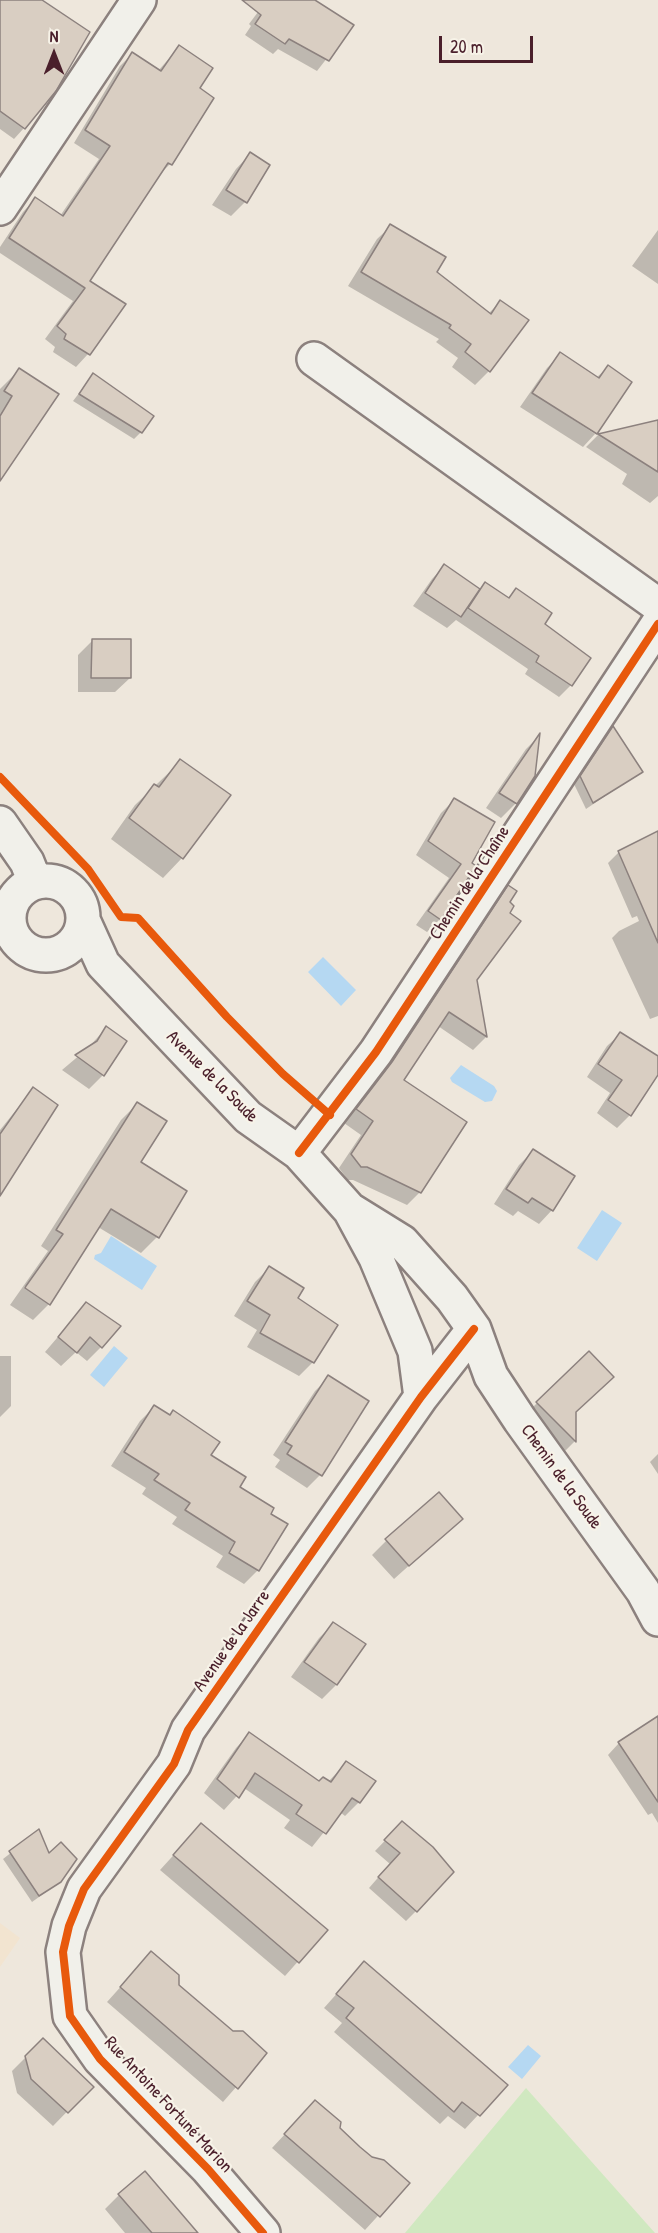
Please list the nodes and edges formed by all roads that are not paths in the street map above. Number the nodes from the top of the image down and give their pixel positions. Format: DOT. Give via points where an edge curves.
graph roads {
  1 [pos="139,0"];
  2 [pos="0,208"];
  3 [pos="314,359"];
  4 [pos="658,604"];
  5 [pos="658,624"];
  6 [pos="0,823"];
  7 [pos="35,882"];
  8 [pos="83,920"];
  9 [pos="8,951"];
  10 [pos="62,952"];
  11 [pos="104,964"];
  12 [pos="299,1153"];
  13 [pos="350,1210"];
  14 [pos="474,1329"];
  15 [pos="421,1397"];
  16 [pos="658,1619"];
  17 [pos="66,1990"];
  18 [pos="263,2233"];
  1 -- 2 [label="street"];
  3 -- 4 [label="street"];
  5 -- 12 [label="street, Chemin de la Chaîne" via="376,1052"];
  6 -- 7 [label="street" via="27,862"];
  7 -- 8 [label="street" via="60,884 70,890 82,909"];
  7 -- 9 [label="street" via="19,891 10,907"];
  8 -- 10 [label="street" via="77,939"];
  8 -- 11 [label="street, Avenue de la Soude"];
  9 -- 10 [label="street" via="46,956"];
  10 -- 11 [label="street"];
  11 -- 12 [label="street, Avenue de la Soude" via="248,1117"];
  12 -- 13 [label="street, Avenue de la Soude"];
  13 -- 14 [label="street, Avenue de la Soude" via="402,1242"];
  13 -- 15 [label="street, Avenue de la Soude" via="376,1258 415,1351"];
  14 -- 15 [label="street, Avenue de la Jarre"];
  14 -- 16 [label="street, Chemin de la Soude" via="491,1376 643,1591"];
  15 -- 17 [label="street, Avenue de la Jarre" via="188,1730 174,1764 84,1888 63,1952"];
  17 -- 18 [label="street, Rue Antoine Fortuné Marion" via="70,2016 100,2059 208,2169"];
}
